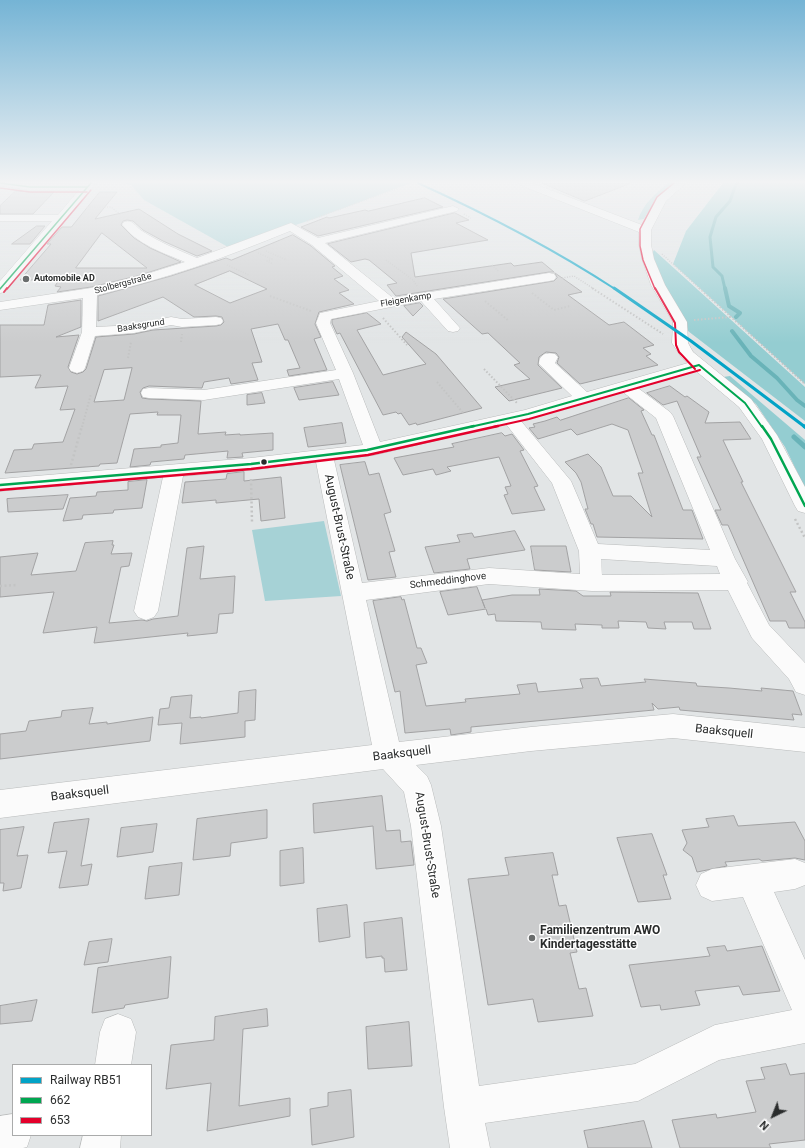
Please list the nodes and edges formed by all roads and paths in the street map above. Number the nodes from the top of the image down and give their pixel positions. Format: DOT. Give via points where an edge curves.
graph roads {
  1 [pos="45,237"];
  2 [pos="143,237"];
  3 [pos="266,237"];
  4 [pos="308,237"];
  5 [pos="339,237"];
  6 [pos="645,237"];
  7 [pos="316,242"];
  8 [pos="246,245"];
  9 [pos="645,245"];
  10 [pos="211,257"];
  11 [pos="287,260"];
  12 [pos="386,260"];
  13 [pos="196,262"];
  14 [pos="273,264"];
  15 [pos="248,275"];
  16 [pos="550,277"];
  17 [pos="518,282"];
  18 [pos="0,289"];
  19 [pos="471,289"];
  20 [pos="90,293"];
  21 [pos="270,296"];
  22 [pos="425,296"];
  23 [pos="389,302"];
  24 [pos="0,306"];
  25 [pos="372,306"];
  26 [pos="570,306"];
  27 [pos="325,316"];
  28 [pos="730,317"];
  29 [pos="216,321"];
  30 [pos="509,321"];
  31 [pos="680,322"];
  32 [pos="453,328"];
  33 [pos="89,332"];
  34 [pos="680,344"];
  35 [pos="407,345"];
  36 [pos="550,357"];
  37 [pos="699,365"];
  38 [pos="77,368"];
  39 [pos="484,369"];
  40 [pos="345,373"];
  41 [pos="436,382"];
  42 [pos="805,384"];
  43 [pos="625,386"];
  44 [pos="149,393"];
  45 [pos="92,394"];
  46 [pos="584,398"];
  47 [pos="519,416"];
  48 [pos="475,426"];
  49 [pos="374,449"];
  50 [pos="324,456"];
  51 [pos="251,464"];
  52 [pos="174,471"];
  53 [pos="66,479"];
  54 [pos="2,489"];
  55 [pos="805,506"];
  56 [pos="252,522"];
  57 [pos="590,551"];
  58 [pos="724,559"];
  59 [pos="737,582"];
  60 [pos="592,583"];
  61 [pos="17,584"];
  62 [pos="0,586"];
  63 [pos="353,593"];
  64 [pos="146,611"];
  65 [pos="805,684"];
  66 [pos="805,740"];
  67 [pos="388,756"];
  68 [pos="0,804"];
  69 [pos="795,874"];
  70 [pos="752,880"];
  71 [pos="712,885"];
  72 [pos="805,999"];
  73 [pos="805,1025"];
  74 [pos="463,1107"];
  75 [pos="12,1133"];
  76 [pos="0,1135"];
  77 [pos="102,1136"];
  78 [pos="100,1148"];
  79 [pos="470,1148"];
  1 -- 18 [label="street"];
  2 -- 13 [label="street"];
  3 -- 8 [label="street, Stolbergstraße"];
  4 -- 7 [label="street"];
  5 -- 7 [label="street"];
  6 -- 9 [label="street"];
  7 -- 23 [label="street"];
  8 -- 10 [label="street, Stolbergstraße"];
  8 -- 11 [label="path"];
  8 -- 14 [label="path" via="272,259 267,261"];
  9 -- 28 [label="path" via="654,248"];
  9 -- 31 [label="street" via="658,285"];
  10 -- 13 [label="street, Stolbergstraße"];
  10 -- 15 [label="path"];
  12 -- 22 [label="path" via="413,280"];
  13 -- 20 [label="street, Stolbergstraße"];
  16 -- 17 [label="street, Fleigenkamp"];
  16 -- 34 [label="path" via="574,276"];
  17 -- 19 [label="street, Fleigenkamp"];
  17 -- 26 [label="path" via="554,310"];
  19 -- 22 [label="street, Fleigenkamp"];
  19 -- 30 [label="path"];
  20 -- 24 [label="street, Stolbergstraße"];
  20 -- 33 [label="street"];
  21 -- 27 [label="path"];
  22 -- 23 [label="street, Fleigenkamp"];
  22 -- 32 [label="street"];
  23 -- 25 [label="street, Fleigenkamp"];
  25 -- 27 [label="street, Fleigenkamp"];
  25 -- 35 [label="path"];
  27 -- 40 [label="street" via="323,323"];
  28 -- 31 [label="path"];
  28 -- 42 [label="path"];
  29 -- 33 [label="street, Baaksgrund" via="170,321 134,329"];
  31 -- 34 [label="street"];
  33 -- 38 [label="street"];
  34 -- 37 [label="street" via="687,355"];
  36 -- 46 [label="street" via="547,364"];
  37 -- 43 [label="street"];
  37 -- 55 [label="street" via="745,403 771,439"];
  39 -- 47 [label="path"];
  40 -- 44 [label="street" via="204,395"];
  40 -- 49 [label="street"];
  41 -- 48 [label="path"];
  43 -- 46 [label="street"];
  43 -- 58 [label="street" via="664,416"];
  45 -- 53 [label="path"];
  46 -- 47 [label="street"];
  47 -- 48 [label="street"];
  47 -- 57 [label="street" via="561,481"];
  48 -- 49 [label="street"];
  49 -- 50 [label="street"];
  50 -- 51 [label="street"];
  50 -- 63 [label="street, August-Brust-Straße"];
  51 -- 52 [label="street"];
  51 -- 56 [label="path"];
  52 -- 53 [label="street"];
  52 -- 64 [label="street"];
  53 -- 54 [label="street"];
  57 -- 58 [label="street"];
  57 -- 60 [label="street"];
  58 -- 59 [label="street"];
  59 -- 60 [label="street, Schmeddinghove"];
  59 -- 65 [label="street" via="760,631 798,672"];
  60 -- 63 [label="street, Schmeddinghove" via="489,576"];
  61 -- 62 [label="path"];
  63 -- 67 [label="street, August-Brust-Straße"];
  66 -- 67 [label="street, Baaksquell" via="673,726"];
  67 -- 68 [label="street, Baaksquell"];
  67 -- 74 [label="street, August-Brust-Straße" via="417,785 426,826"];
  69 -- 70 [label="street"];
  70 -- 71 [label="street"];
  70 -- 72 [label="street"];
  73 -- 74 [label="street" via="715,1042 638,1082"];
  74 -- 79 [label="street, August-Brust-Straße"];
  75 -- 76 [label="street"];
  77 -- 78 [label="street"];
}
